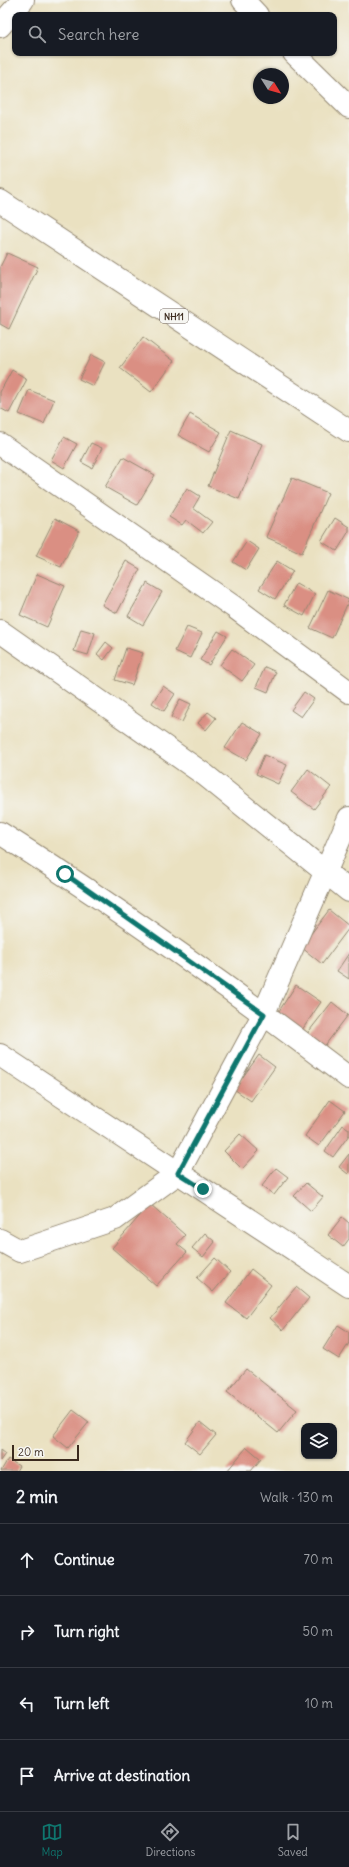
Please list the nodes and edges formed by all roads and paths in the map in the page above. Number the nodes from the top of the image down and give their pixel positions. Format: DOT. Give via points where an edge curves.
graph roads {
  1 [pos="24,0"];
  2 [pos="243,0"];
  3 [pos="13,12"];
  4 [pos="254,12"];
  5 [pos="12,13"];
  6 [pos="0,26"];
  7 [pos="297,56"];
  8 [pos="349,107"];
  9 [pos="0,201"];
  10 [pos="349,431"];
  11 [pos="0,444"];
  12 [pos="0,631"];
  13 [pos="349,692"];
  14 [pos="349,818"];
  15 [pos="0,833"];
  16 [pos="325,872"];
  17 [pos="349,891"];
  18 [pos="264,1014"];
  19 [pos="0,1055"];
  20 [pos="349,1078"];
  21 [pos="178,1173"];
  22 [pos="0,1240"];
  23 [pos="349,1286"];
  1 -- 3 [label="main road"];
  2 -- 4 [label="main road"];
  5 -- 6 [label="main road"];
  7 -- 8 [label="main road"];
  9 -- 10 [label="main road, NH11"];
  11 -- 13 [label="main road" via="234,607"];
  12 -- 16 [label="main road" via="205,775"];
  14 -- 16 [label="main road"];
  15 -- 18 [label="main road" via="65,874"];
  16 -- 17 [label="main road"];
  16 -- 18 [label="main road"];
  18 -- 20 [label="main road"];
  18 -- 21 [label="main road"];
  19 -- 21 [label="main road"];
  21 -- 22 [label="main road" via="115,1219 20,1251"];
  21 -- 23 [label="main road"];
}
